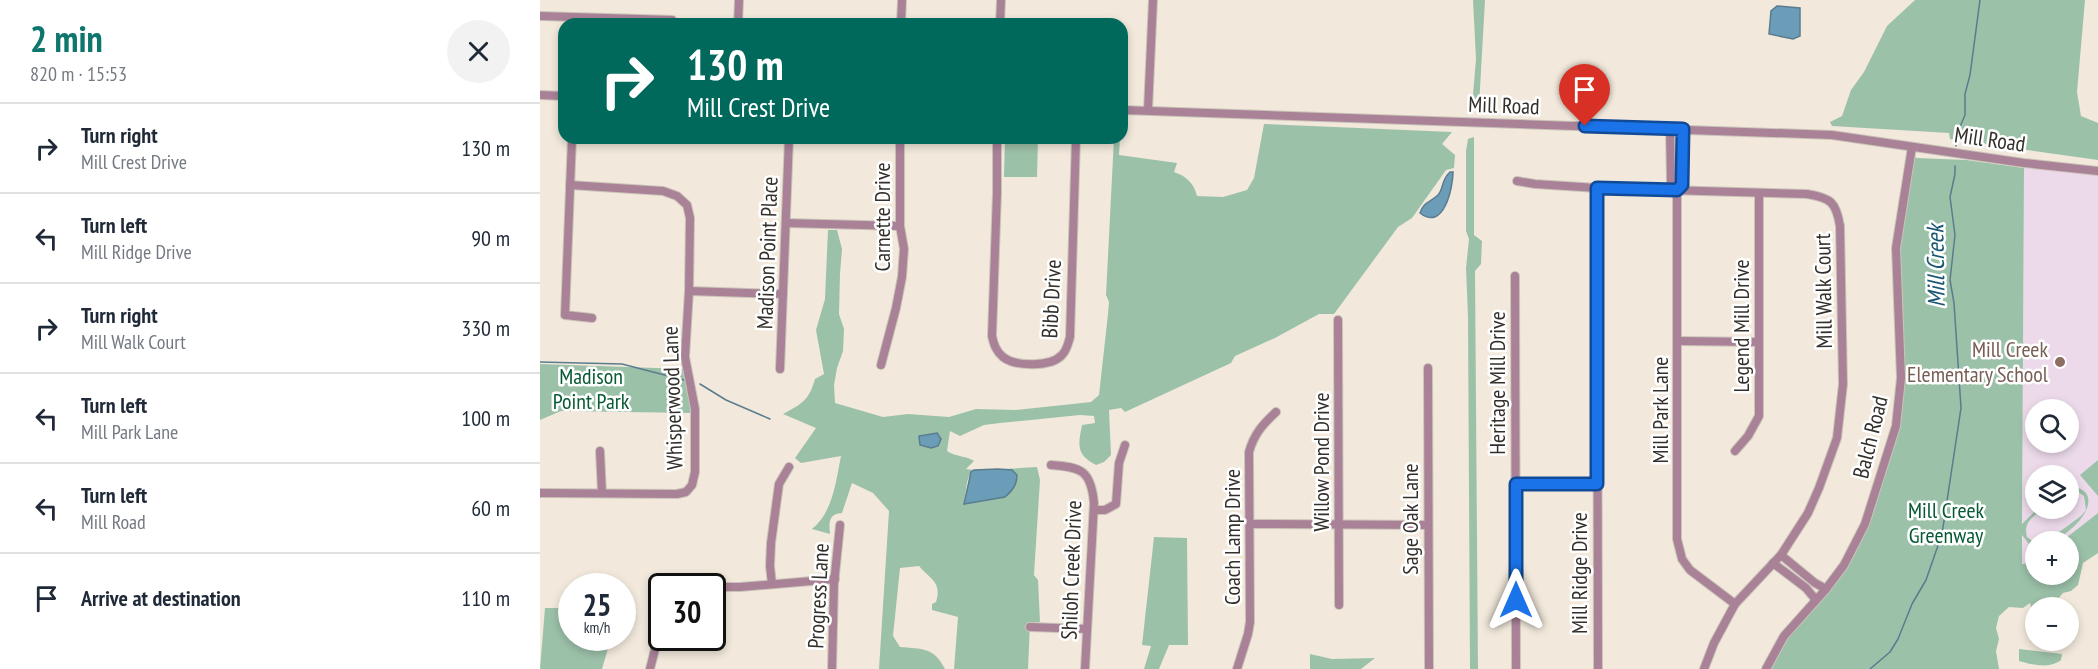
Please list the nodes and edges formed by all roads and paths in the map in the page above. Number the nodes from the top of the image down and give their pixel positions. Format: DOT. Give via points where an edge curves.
graph roads {
  1 [pos="739,0"];
  2 [pos="902,0"];
  3 [pos="1001,0"];
  4 [pos="1153,0"];
  5 [pos="540,16"];
  6 [pos="606,18"];
  7 [pos="738,18"];
  8 [pos="901,18"];
  9 [pos="1000,18"];
  10 [pos="540,95"];
  11 [pos="558,96"];
  12 [pos="1128,110"];
  13 [pos="1148,111"];
  14 [pos="1670,129"];
  15 [pos="1683,129"];
  16 [pos="572,144"];
  17 [pos="789,144"];
  18 [pos="900,144"];
  19 [pos="997,144"];
  20 [pos="1076,144"];
  21 [pos="1912,147"];
  22 [pos="2098,171"];
  23 [pos="1517,181"];
  24 [pos="570,185"];
  25 [pos="1597,188"];
  26 [pos="1677,190"];
  27 [pos="1759,193"];
  28 [pos="786,223"];
  29 [pos="900,226"];
  30 [pos="1515,276"];
  31 [pos="689,291"];
  32 [pos="783,294"];
  33 [pos="592,318"];
  34 [pos="1338,320"];
  35 [pos="1678,341"];
  36 [pos="1759,342"];
  37 [pos="881,365"];
  38 [pos="1428,368"];
  39 [pos="780,369"];
  40 [pos="1276,412"];
  41 [pos="1125,445"];
  42 [pos="1735,451"];
  43 [pos="600,452"];
  44 [pos="1051,465"];
  45 [pos="789,467"];
  46 [pos="1516,484"];
  47 [pos="1597,484"];
  48 [pos="540,493"];
  49 [pos="602,493"];
  50 [pos="1094,510"];
  51 [pos="1251,524"];
  52 [pos="1339,524"];
  53 [pos="840,525"];
  54 [pos="1428,525"];
  55 [pos="1781,555"];
  56 [pos="1773,563"];
  57 [pos="835,579"];
  58 [pos="772,584"];
  59 [pos="726,586"];
  60 [pos="1826,589"];
  61 [pos="1816,600"];
  62 [pos="1735,604"];
  63 [pos="1339,605"];
  64 [pos="1030,627"];
  65 [pos="1087,629"];
  66 [pos="655,651"];
  67 [pos="650,669"];
  68 [pos="832,669"];
  69 [pos="1085,669"];
  70 [pos="1237,669"];
  71 [pos="1429,669"];
  72 [pos="1516,669"];
  73 [pos="1598,669"];
  74 [pos="1704,669"];
  75 [pos="1766,669"];
  1 -- 7 [label="street"];
  2 -- 8 [label="street"];
  3 -- 9 [label="street"];
  4 -- 13 [label="street"];
  5 -- 6 [label="street"];
  10 -- 11 [label="street"];
  12 -- 13 [label="street, Mill Road"];
  13 -- 14 [label="street, Mill Road"];
  14 -- 15 [label="street, Mill Road"];
  14 -- 26 [label="street, Mill Park Lane" via="1671,185"];
  15 -- 21 [label="street, Mill Road" via="1832,135"];
  15 -- 26 [label="street, Mill Park Lane" via="1682,185"];
  16 -- 24 [label="street"];
  17 -- 28 [label="street, Madison Point Place"];
  18 -- 29 [label="street, Carnette Drive"];
  19 -- 20 [label="street, Bibb Drive" via="992,336 1001,356 1015,363 1056,360 1068,347"];
  21 -- 22 [label="street, Mill Road"];
  21 -- 60 [label="street, Balch Road" via="1896,248 1901,378 1896,426 1865,524 1844,565"];
  23 -- 25 [label="street, Mill Walk Court"];
  24 -- 31 [label="street, Whisperwood Lane" via="663,191 677,196 687,205 690,218"];
  24 -- 33 [label="street" via="565,315"];
  25 -- 26 [label="street, Mill Walk Court"];
  25 -- 47 [label="street, Mill Ridge Drive"];
  26 -- 27 [label="street, Mill Walk Court"];
  26 -- 35 [label="street, Mill Park Lane"];
  27 -- 36 [label="street, Legend Mill Drive"];
  27 -- 55 [label="street, Mill Walk Court" via="1825,197 1837,208 1840,226 1843,384 1837,438 1820,488"];
  28 -- 29 [label="street"];
  28 -- 32 [label="street, Madison Point Place"];
  29 -- 37 [label="street, Carnette Drive" via="904,249 902,277"];
  30 -- 46 [label="street, Heritage Mill Drive"];
  31 -- 32 [label="street"];
  31 -- 49 [label="street, Whisperwood Lane" via="685,357 695,409 692,485 677,494"];
  32 -- 39 [label="street, Madison Point Place"];
  34 -- 52 [label="street, Willow Pond Drive"];
  35 -- 36 [label="street"];
  35 -- 62 [label="street, Mill Park Lane" via="1677,539 1682,559 1690,570"];
  36 -- 42 [label="street, Legend Mill Drive" via="1760,416"];
  38 -- 54 [label="street, Sage Oak Lane"];
  40 -- 51 [label="street, Coach Lamp Drive" via="1261,426 1250,452"];
  41 -- 50 [label="street" via="1119,463 1116,504"];
  43 -- 49 [label="street"];
  44 -- 50 [label="street, Shiloh Creek Drive" via="1068,466 1085,474 1093,489"];
  45 -- 58 [label="street" via="779,484 770,566"];
  46 -- 47 [label="street"];
  46 -- 72 [label="street, Heritage Mill Drive"];
  47 -- 73 [label="street, Mill Ridge Drive"];
  48 -- 49 [label="street, Whisperwood Lane"];
  50 -- 65 [label="street, Shiloh Creek Drive"];
  51 -- 52 [label="street"];
  51 -- 70 [label="street, Coach Lamp Drive" via="1250,622"];
  52 -- 54 [label="street"];
  52 -- 63 [label="street, Willow Pond Drive"];
  53 -- 57 [label="street, Progress Lane"];
  54 -- 71 [label="street, Sage Oak Lane"];
  55 -- 56 [label="street"];
  55 -- 60 [label="street"];
  56 -- 61 [label="street"];
  56 -- 62 [label="street"];
  57 -- 58 [label="street"];
  57 -- 68 [label="street, Progress Lane"];
  58 -- 59 [label="street"];
  60 -- 61 [label="street, Balch Road"];
  61 -- 75 [label="street, Balch Road" via="1784,636"];
  62 -- 74 [label="street"];
  64 -- 65 [label="street"];
  65 -- 69 [label="street, Shiloh Creek Drive"];
  66 -- 67 [label="street"];
}
